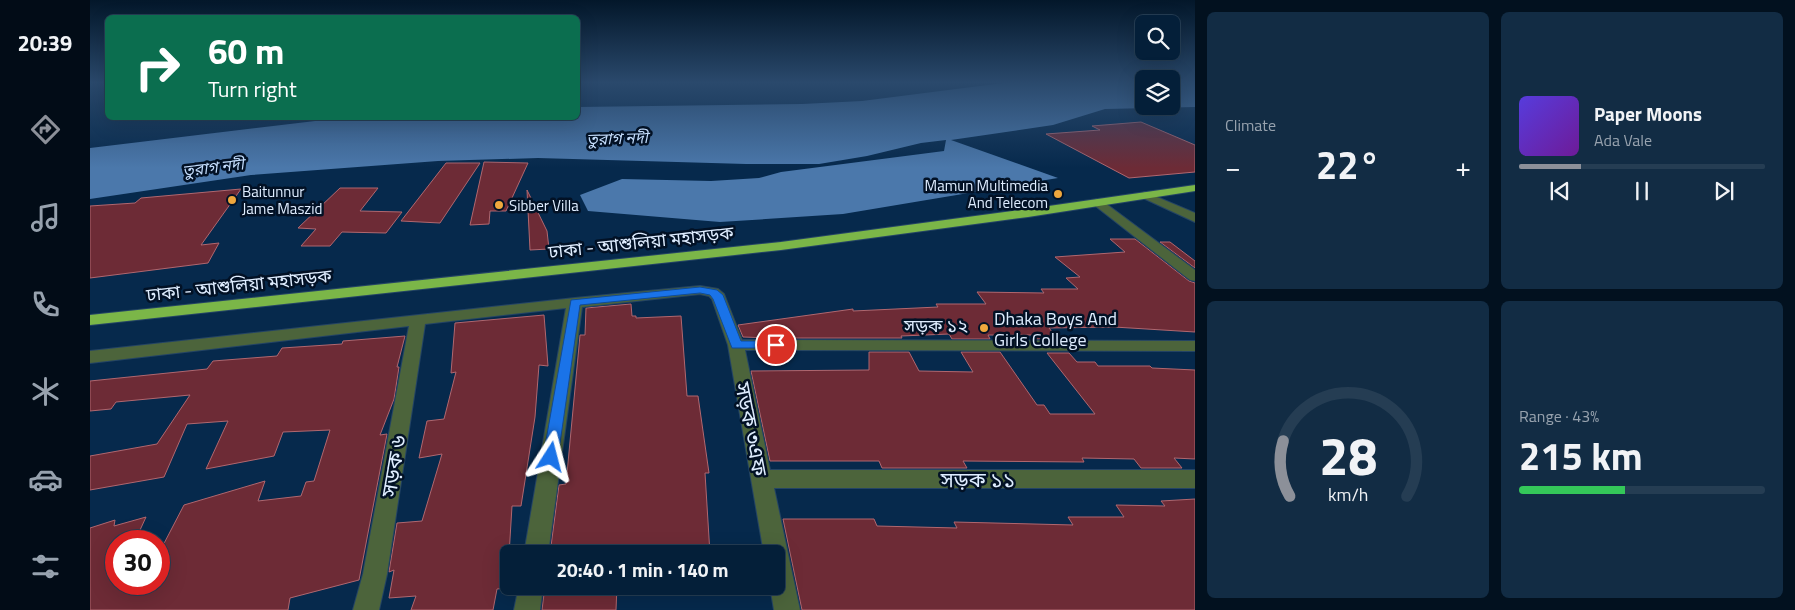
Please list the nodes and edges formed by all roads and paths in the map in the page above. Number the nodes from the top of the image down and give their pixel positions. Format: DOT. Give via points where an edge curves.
graph roads {
  1 [pos="1195,189"];
  2 [pos="1145,195"];
  3 [pos="1097,202"];
  4 [pos="1195,218"];
  5 [pos="1195,277"];
  6 [pos="575,302"];
  7 [pos="90,320"];
  8 [pos="418,322"];
  9 [pos="736,345"];
  10 [pos="1195,346"];
  11 [pos="90,357"];
  12 [pos="762,479"];
  13 [pos="1195,479"];
  14 [pos="537,545"];
  15 [pos="774,545"];
  16 [pos="530,595"];
  17 [pos="784,595"];
  18 [pos="366,610"];
  19 [pos="527,610"];
  20 [pos="787,610"];
  1 -- 2 [label="highway, ঢাকা - আশুলিয়া মহাসড়ক"];
  2 -- 3 [label="highway, ঢাকা - আশুলিয়া মহাসড়ক"];
  2 -- 4 [label="street"];
  3 -- 5 [label="street"];
  3 -- 7 [label="highway, ঢাকা - আশুলিয়া মহাসড়ক" via="782,246"];
  6 -- 8 [label="street"];
  6 -- 9 [label="street, সড়ক ৩এফ" via="700,290 713,292 719,297"];
  6 -- 14 [label="street"];
  8 -- 11 [label="street"];
  8 -- 18 [label="street, সড়ক ৬"];
  9 -- 10 [label="street, সড়ক ১২"];
  9 -- 12 [label="street, সড়ক ৩এফ"];
  12 -- 13 [label="street, সড়ক ১১"];
  12 -- 15 [label="street, সড়ক ৩এফ"];
  16 -- 19 [label="street"];
  17 -- 20 [label="street, সড়ক ৩এফ"];
}
